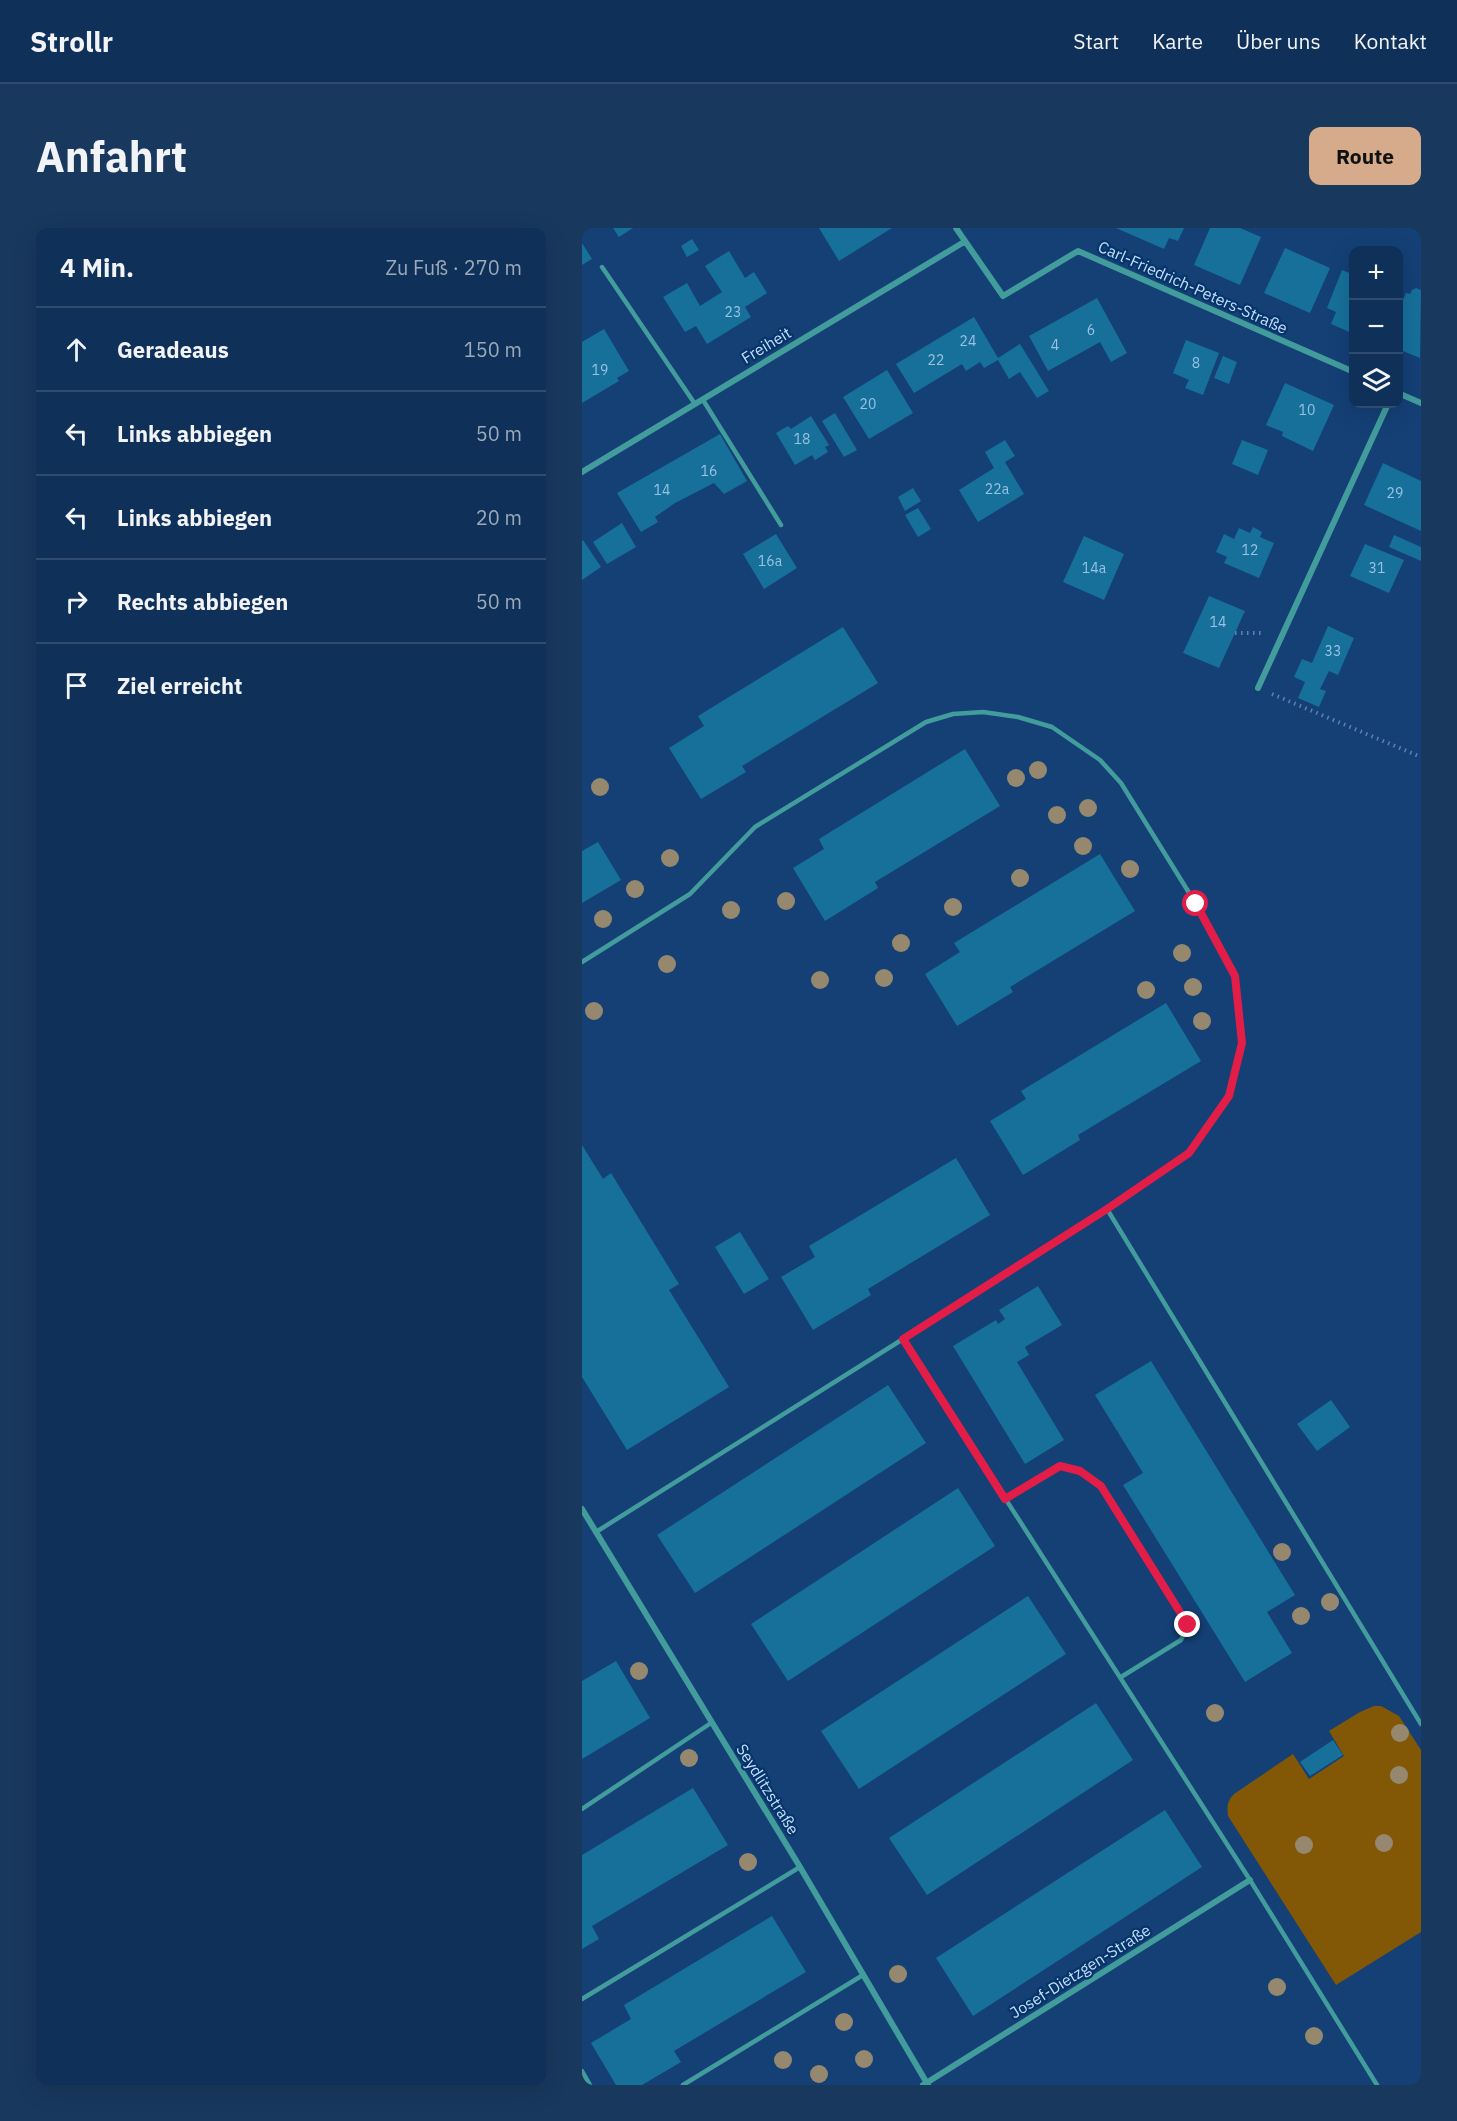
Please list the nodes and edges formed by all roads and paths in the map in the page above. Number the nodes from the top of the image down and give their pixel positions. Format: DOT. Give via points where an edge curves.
graph roads {
  1 [pos="956,228"];
  2 [pos="964,242"];
  3 [pos="602,267"];
  4 [pos="1349,370"];
  5 [pos="1403,395"];
  6 [pos="703,400"];
  7 [pos="1421,403"];
  8 [pos="695,404"];
  9 [pos="1386,408"];
  10 [pos="582,472"];
  11 [pos="781,525"];
  12 [pos="1234,633"];
  13 [pos="1283,634"];
  14 [pos="1258,688"];
  15 [pos="1421,756"];
  16 [pos="582,962"];
  17 [pos="1107,1209"];
  18 [pos="903,1339"];
  19 [pos="1005,1499"];
  20 [pos="582,1509"];
  21 [pos="596,1532"];
  22 [pos="1121,1677"];
  23 [pos="711,1723"];
  24 [pos="1421,1724"];
  25 [pos="582,1809"];
  26 [pos="800,1867"];
  27 [pos="1250,1880"];
  28 [pos="863,1975"];
  29 [pos="582,1999"];
  30 [pos="582,2071"];
  31 [pos="926,2084"];
  32 [pos="590,2085"];
  33 [pos="683,2085"];
  34 [pos="1377,2085"];
  1 -- 2 [label="street, Carl-Friedrich-Peters-Straße"];
  2 -- 4 [label="street, Carl-Friedrich-Peters-Straße" via="1003,296 1078,251"];
  2 -- 6 [label="street, Freiheit"];
  3 -- 8 [label="lane"];
  5 -- 7 [label="street"];
  6 -- 8 [label="street, Freiheit"];
  6 -- 11 [label="lane"];
  8 -- 10 [label="street, Freiheit"];
  9 -- 13 [label="street"];
  12 -- 13 [label="path"];
  13 -- 14 [label="street"];
  14 -- 15 [label="path"];
  16 -- 17 [label="lane" via="690,894 754,827 926,722 953,714 982,712 1053,728 1100,760 1121,783 1196,904 1235,976 1238,999 1242,1043 1229,1096 1189,1153"];
  17 -- 18 [label="lane"];
  17 -- 24 [label="lane"];
  18 -- 19 [label="lane"];
  18 -- 21 [label="lane"];
  19 -- 22 [label="lane"];
  19 -- 22 [label="lane" via="1060,1466 1080,1471 1101,1486 1188,1625 1181,1640"];
  20 -- 21 [label="street, Seydlitzstraße"];
  21 -- 23 [label="street, Seydlitzstraße"];
  22 -- 27 [label="lane"];
  23 -- 25 [label="lane"];
  23 -- 26 [label="street, Seydlitzstraße"];
  26 -- 28 [label="street, Seydlitzstraße"];
  26 -- 29 [label="lane"];
  27 -- 31 [label="street, Josef-Dietzgen-Straße"];
  27 -- 34 [label="lane"];
  28 -- 31 [label="street, Seydlitzstraße"];
  28 -- 33 [label="lane"];
  30 -- 32 [label="lane"];
}
